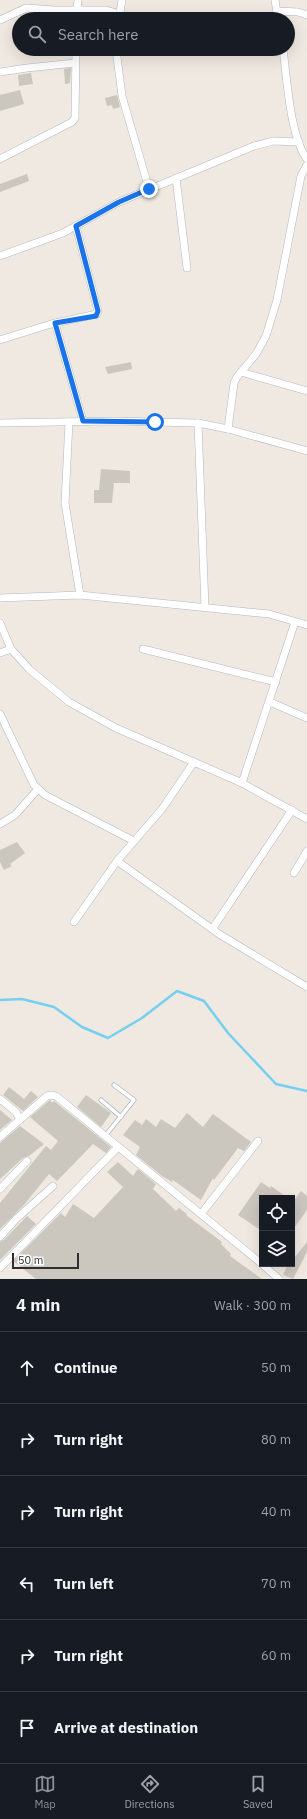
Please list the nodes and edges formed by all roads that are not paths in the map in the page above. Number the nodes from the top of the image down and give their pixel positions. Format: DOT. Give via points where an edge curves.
graph roads {
  1 [pos="78,0"];
  2 [pos="122,0"];
  3 [pos="275,0"];
  4 [pos="77,10"];
  5 [pos="17,12"];
  6 [pos="110,12"];
  7 [pos="120,12"];
  8 [pos="277,12"];
  9 [pos="295,12"];
  10 [pos="12,14"];
  11 [pos="307,15"];
  12 [pos="0,20"];
  13 [pos="76,56"];
  14 [pos="117,56"];
  15 [pos="284,56"];
  16 [pos="75,63"];
  17 [pos="0,72"];
  18 [pos="299,142"];
  19 [pos="0,159"];
  20 [pos="307,159"];
  21 [pos="307,165"];
  22 [pos="176,178"];
  23 [pos="149,189"];
  24 [pos="76,226"];
  25 [pos="0,256"];
  26 [pos="187,268"];
  27 [pos="55,323"];
  28 [pos="0,340"];
  29 [pos="241,372"];
  30 [pos="307,391"];
  31 [pos="83,421"];
  32 [pos="69,422"];
  33 [pos="0,423"];
  34 [pos="198,423"];
  35 [pos="228,429"];
  36 [pos="307,451"];
  37 [pos="80,595"];
  38 [pos="0,598"];
  39 [pos="205,607"];
  40 [pos="295,622"];
  41 [pos="0,623"];
  42 [pos="307,625"];
  43 [pos="11,649"];
  44 [pos="143,649"];
  45 [pos="0,653"];
  46 [pos="276,682"];
  47 [pos="270,702"];
  48 [pos="0,714"];
  49 [pos="307,718"];
  50 [pos="194,762"];
  51 [pos="242,783"];
  52 [pos="38,789"];
  53 [pos="292,810"];
  54 [pos="307,818"];
  55 [pos="0,824"];
  56 [pos="134,841"];
  57 [pos="307,851"];
  58 [pos="117,861"];
  59 [pos="294,873"];
  60 [pos="74,922"];
  61 [pos="213,928"];
  62 [pos="307,987"];
  63 [pos="114,1085"];
  64 [pos="0,1099"];
  65 [pos="101,1100"];
  66 [pos="121,1117"];
  67 [pos="20,1120"];
  68 [pos="105,1136"];
  69 [pos="0,1137"];
  70 [pos="258,1141"];
  71 [pos="118,1147"];
  72 [pos="27,1161"];
  73 [pos="53,1186"];
  74 [pos="0,1189"];
  75 [pos="201,1214"];
  76 [pos="0,1237"];
  77 [pos="259,1262"];
  78 [pos="265,1267"];
  79 [pos="0,1268"];
  80 [pos="279,1279"];
  1 -- 4 [label="street"];
  2 -- 7 [label="street"];
  3 -- 8 [label="street"];
  4 -- 5 [label="street" via="26,8"];
  4 -- 6 [label="street"];
  9 -- 11 [label="street"];
  10 -- 12 [label="street"];
  13 -- 16 [label="street"];
  14 -- 23 [label="street" via="122,96"];
  15 -- 18 [label="street"];
  16 -- 17 [label="street"];
  16 -- 19 [label="street" via="75,118 72,122"];
  18 -- 20 [label="street"];
  18 -- 22 [label="street" via="273,141 254,146"];
  21 -- 29 [label="street" via="301,176 275,307 266,336 256,354"];
  22 -- 23 [label="street"];
  22 -- 26 [label="street"];
  23 -- 24 [label="street"];
  24 -- 25 [label="street"];
  24 -- 27 [label="street" via="98,311 96,316"];
  27 -- 28 [label="street"];
  27 -- 31 [label="street"];
  29 -- 30 [label="street"];
  29 -- 35 [label="street" via="234,383"];
  31 -- 32 [label="street"];
  31 -- 34 [label="street"];
  32 -- 33 [label="street"];
  32 -- 37 [label="street" via="66,503"];
  34 -- 35 [label="street"];
  34 -- 39 [label="street"];
  35 -- 36 [label="street"];
  37 -- 38 [label="street"];
  37 -- 39 [label="street"];
  39 -- 40 [label="street" via="269,614"];
  40 -- 42 [label="street"];
  40 -- 46 [label="street"];
  41 -- 43 [label="street"];
  43 -- 45 [label="street"];
  43 -- 50 [label="street" via="30,670 69,702 116,728"];
  44 -- 46 [label="street"];
  46 -- 47 [label="street"];
  47 -- 49 [label="street"];
  47 -- 51 [label="street"];
  48 -- 52 [label="street"];
  50 -- 51 [label="street"];
  50 -- 56 [label="street" via="162,809"];
  51 -- 53 [label="street"];
  52 -- 55 [label="street" via="16,815"];
  52 -- 56 [label="street"];
  53 -- 54 [label="street"];
  53 -- 61 [label="street"];
  56 -- 58 [label="street"];
  57 -- 59 [label="street"];
  58 -- 60 [label="street"];
  58 -- 61 [label="street"];
  61 -- 62 [label="street" via="218,934"];
  63 -- 66 [label="lane" via="134,1100"];
  64 -- 67 [label="street" via="16,1112"];
  65 -- 66 [label="lane"];
  66 -- 68 [label="lane"];
  67 -- 68 [label="street" via="51,1094"];
  67 -- 69 [label="street"];
  68 -- 71 [label="street"];
  70 -- 75 [label="street"];
  71 -- 75 [label="street"];
  71 -- 79 [label="street"];
  72 -- 74 [label="street"];
  73 -- 76 [label="street"];
  75 -- 77 [label="street"];
  78 -- 80 [label="street"];
}
